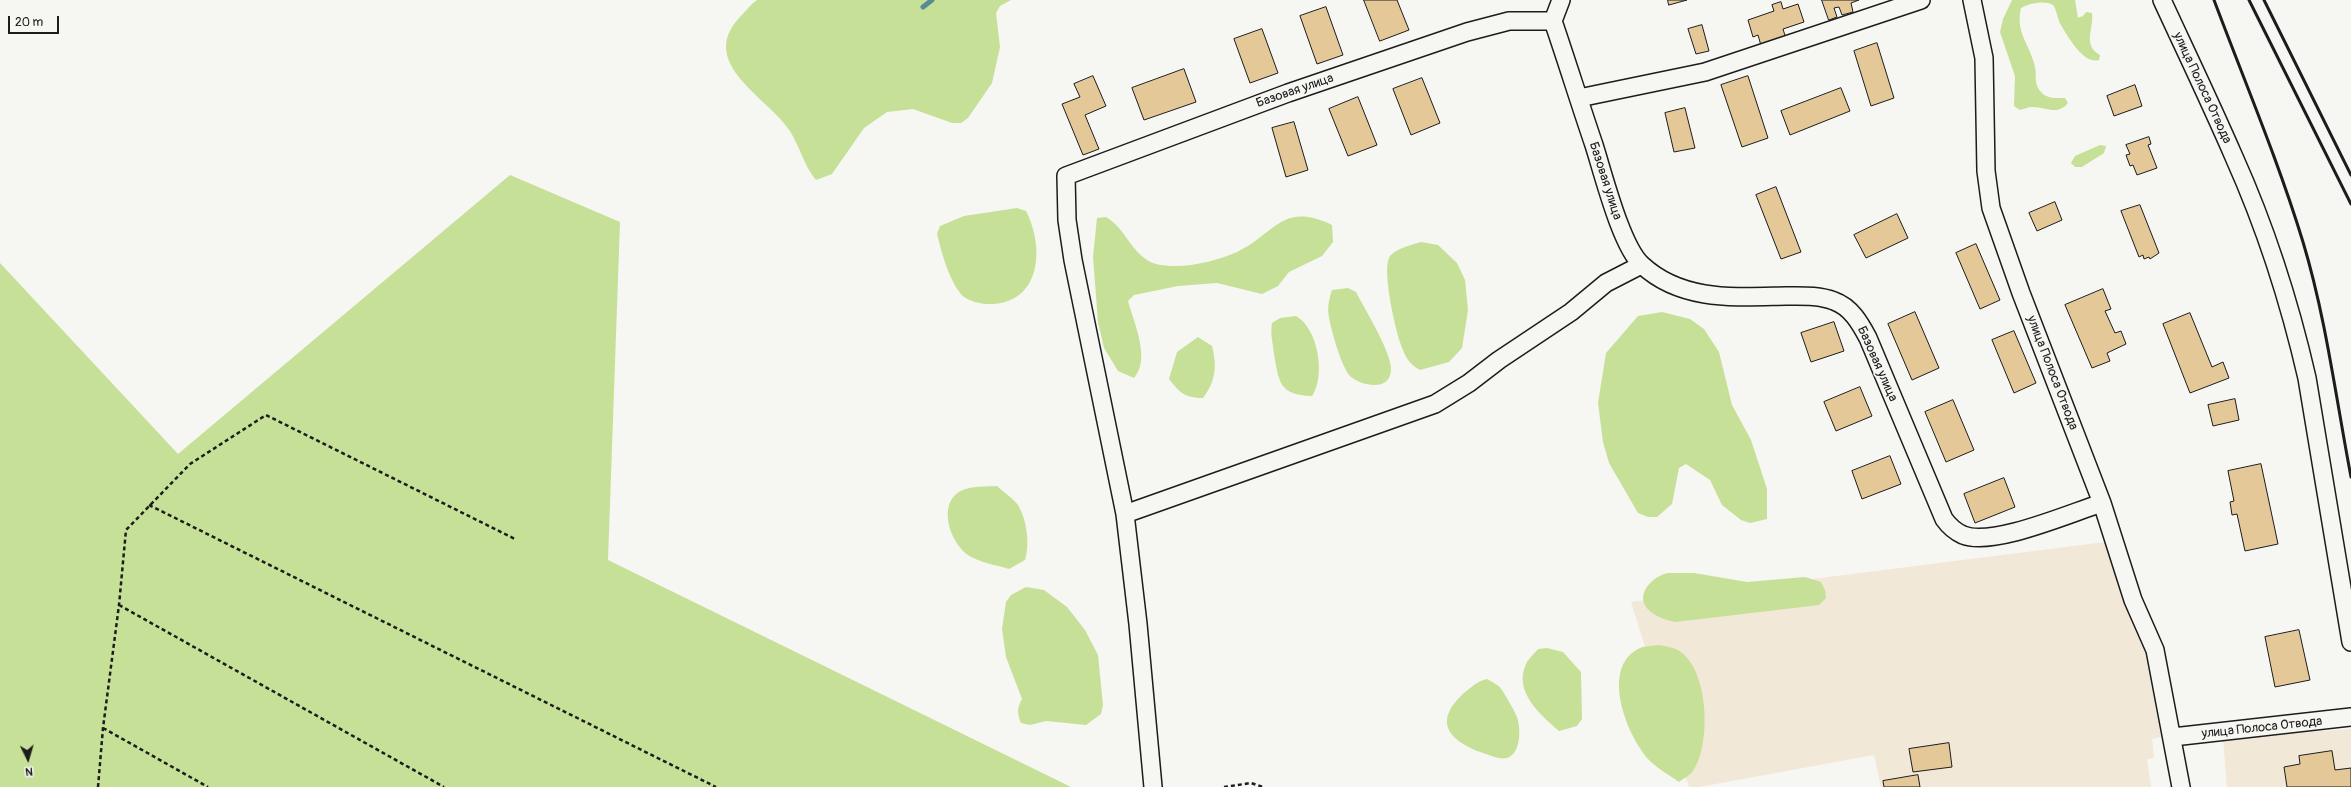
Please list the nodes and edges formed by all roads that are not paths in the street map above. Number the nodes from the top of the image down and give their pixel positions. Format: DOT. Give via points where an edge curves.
graph roads {
  1 [pos="1561,0"];
  2 [pos="1921,0"];
  3 [pos="1972,0"];
  4 [pos="2162,0"];
  5 [pos="1553,21"];
  6 [pos="1579,98"];
  7 [pos="1641,265"];
  8 [pos="2102,503"];
  9 [pos="1125,514"];
  10 [pos="2351,642"];
  11 [pos="2351,717"];
  12 [pos="2173,737"];
  13 [pos="1153,787"];
  14 [pos="2181,787"];
  1 -- 5 [label="street"];
  2 -- 6 [label="street" via="1705,72"];
  3 -- 8 [label="street, улица Полоса Отвода" via="1984,58 1986,171 1992,208 2024,300"];
  4 -- 10 [label="street, улица Полоса Отвода" via="2240,171 2300,345"];
  5 -- 6 [label="street, Базовая улица"];
  5 -- 9 [label="street, Базовая улица" via="1509,21 1467,32 1288,93 1066,176 1067,220 1073,260"];
  6 -- 7 [label="street, Базовая улица" via="1619,224"];
  7 -- 8 [label="street, Базовая улица" via="1675,287 1696,294 1729,297 1819,297 1835,301 1850,311 1860,322 1868,338 1944,519 1952,529 1977,538 2003,536"];
  7 -- 9 [label="street" via="1606,283 1572,312 1435,404"];
  8 -- 12 [label="street, улица Полоса Отвода" via="2133,600 2155,650"];
  9 -- 13 [label="street"];
  11 -- 12 [label="street, улица Полоса Отвода"];
  12 -- 14 [label="street, улица Полоса Отвода"];
}
